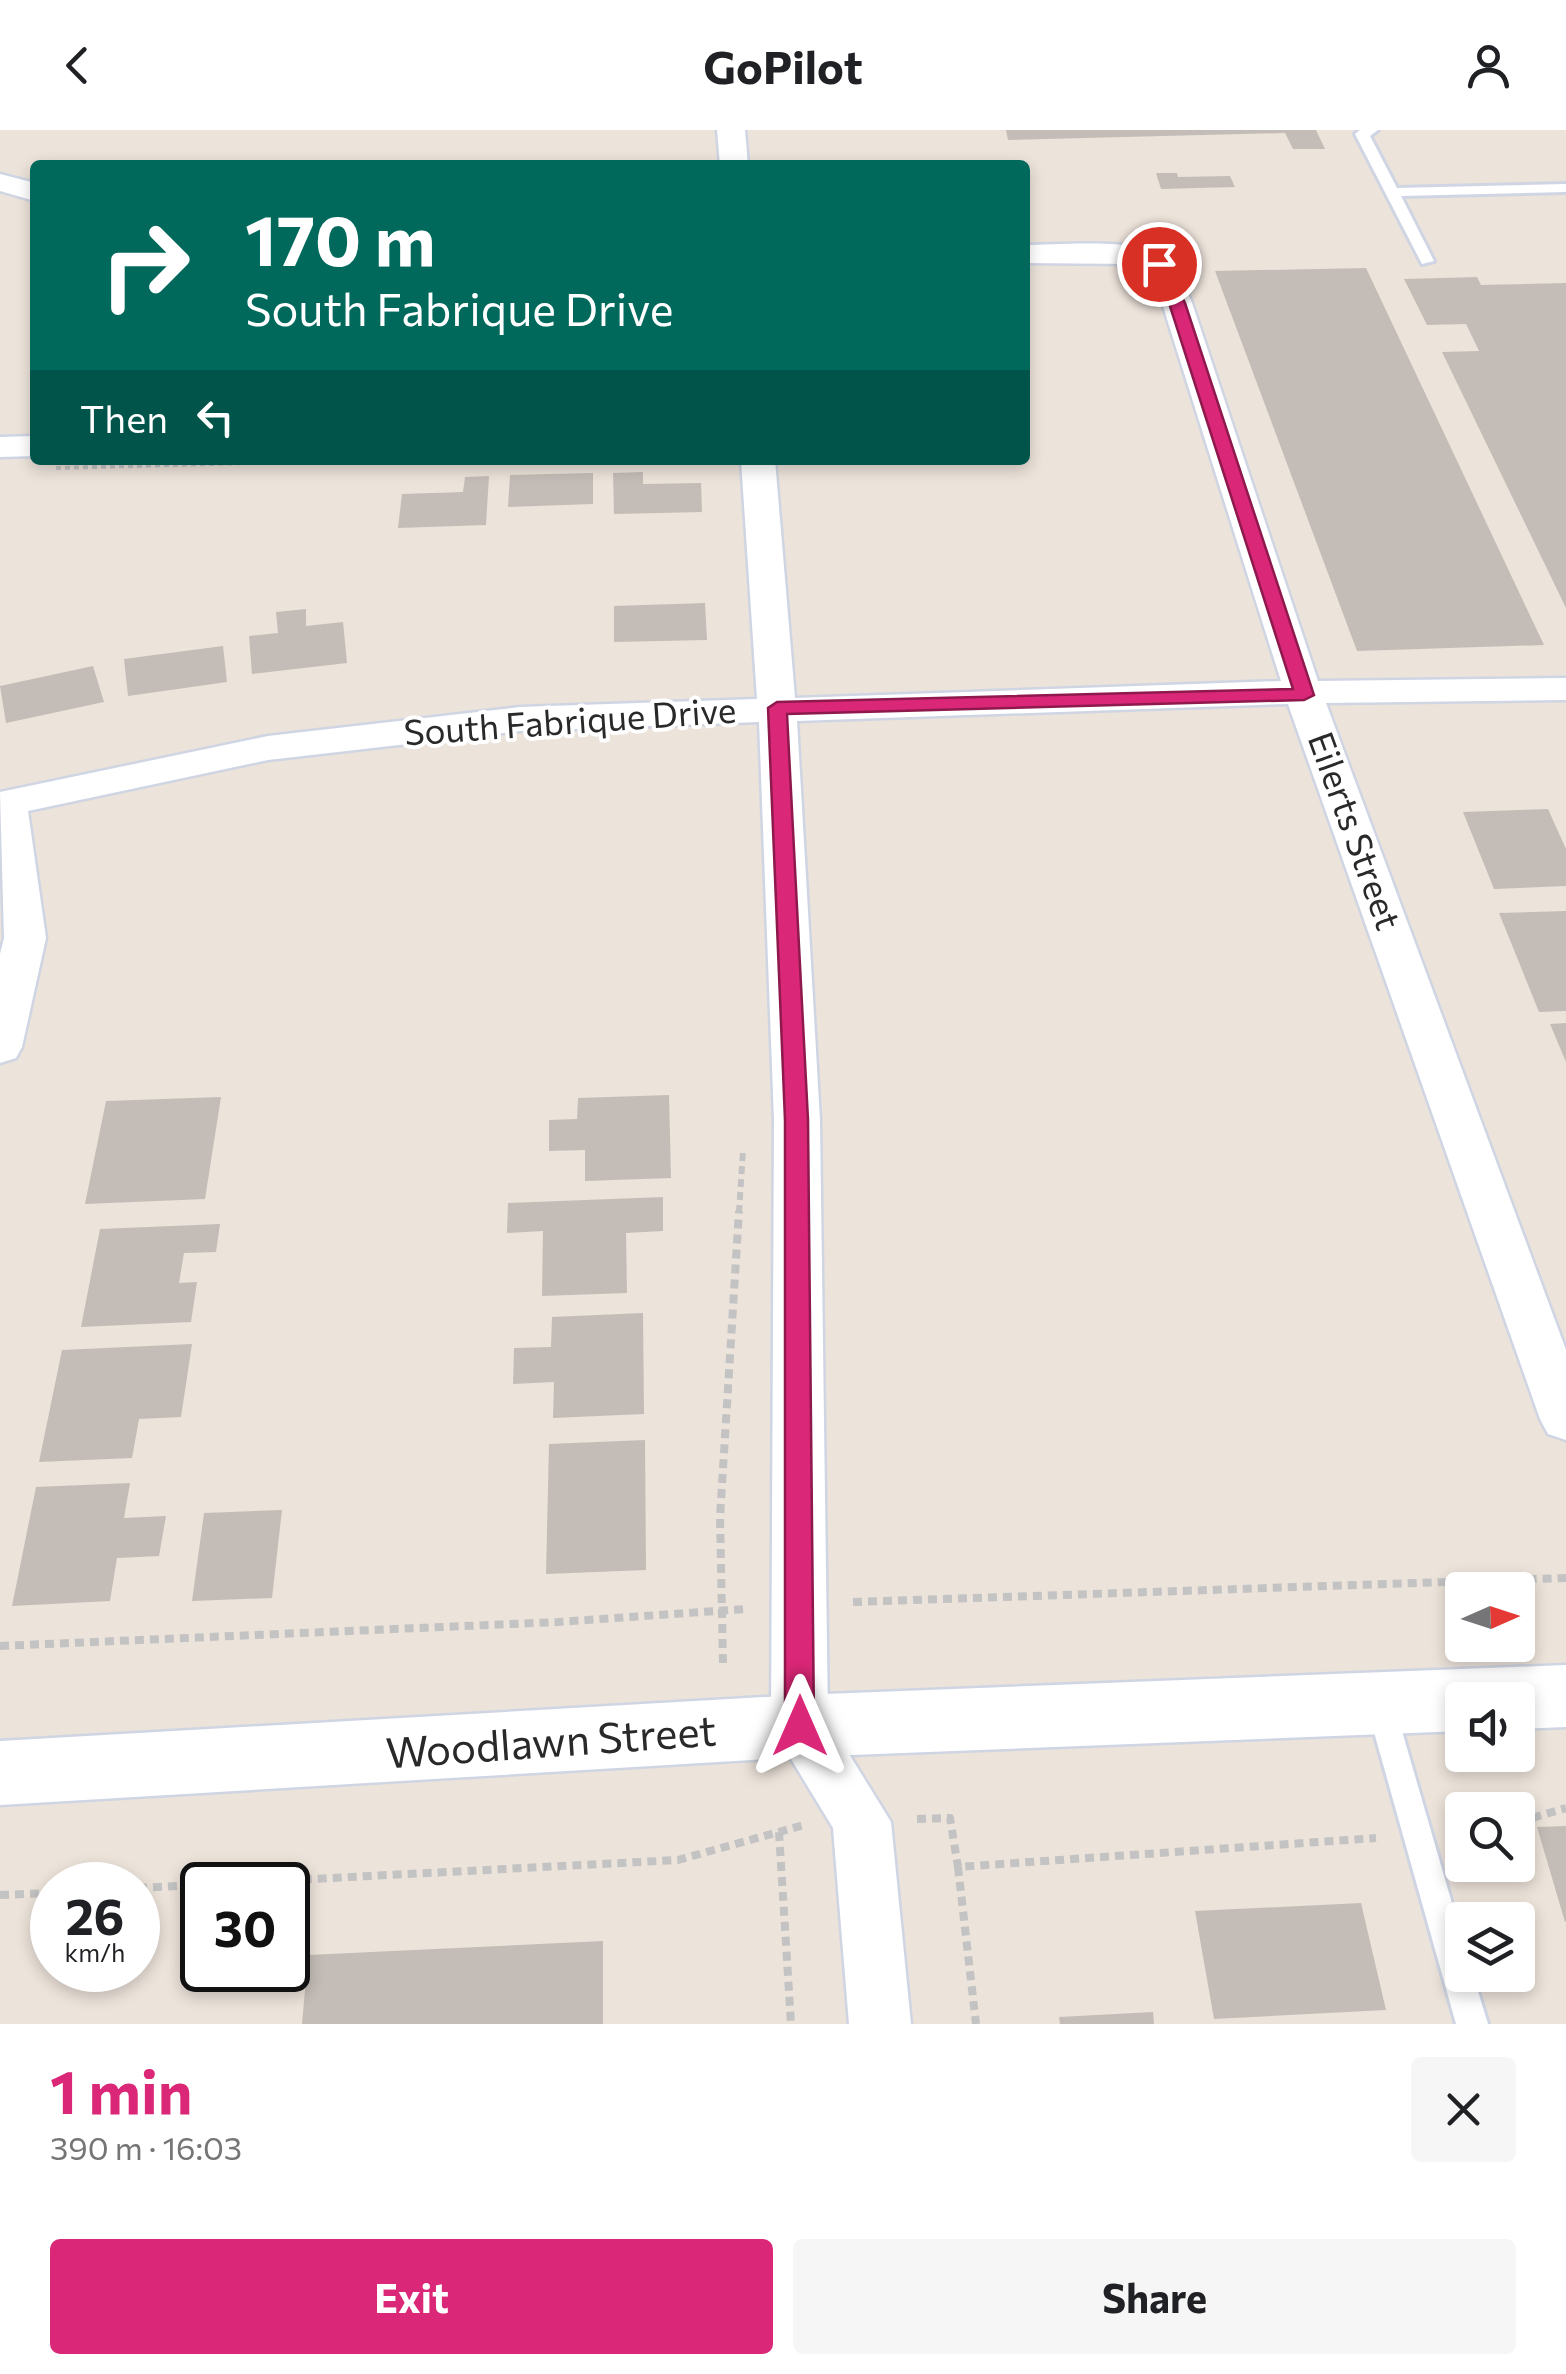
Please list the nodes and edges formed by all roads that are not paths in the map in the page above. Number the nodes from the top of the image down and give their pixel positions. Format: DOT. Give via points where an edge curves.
graph roads {
  1 [pos="731,130"];
  2 [pos="1371,130"];
  3 [pos="734,160"];
  4 [pos="0,182"];
  5 [pos="1566,188"];
  6 [pos="30,191"];
  7 [pos="1392,192"];
  8 [pos="1030,254"];
  9 [pos="1427,260"];
  10 [pos="0,447"];
  11 [pos="30,455"];
  12 [pos="758,465"];
  13 [pos="1566,689"];
  14 [pos="1304,695"];
  15 [pos="777,708"];
  16 [pos="3,804"];
  17 [pos="0,1048"];
  18 [pos="1566,1420"];
  19 [pos="1566,1696"];
  20 [pos="1535,1697"];
  21 [pos="1445,1701"];
  22 [pos="1380,1704"];
  23 [pos="800,1726"];
  24 [pos="0,1774"];
  25 [pos="880,2024"];
  26 [pos="1472,2024"];
  1 -- 3 [label="street"];
  2 -- 7 [label="lane" via="1362,134"];
  4 -- 6 [label="street"];
  5 -- 7 [label="lane"];
  7 -- 9 [label="lane"];
  8 -- 14 [label="street, Eilerts Street" via="1136,255 1159,264"];
  10 -- 11 [label="street"];
  12 -- 15 [label="street"];
  13 -- 14 [label="street, South Fabrique Drive"];
  14 -- 15 [label="street, South Fabrique Drive"];
  14 -- 18 [label="street, Eilerts Street"];
  15 -- 16 [label="street, South Fabrique Drive" via="520,719 268,748"];
  15 -- 23 [label="street" via="796,1120"];
  16 -- 17 [label="street" via="24,938"];
  19 -- 20 [label="street, Woodlawn Street"];
  21 -- 22 [label="street, Woodlawn Street"];
  22 -- 23 [label="street, Woodlawn Street"];
  22 -- 26 [label="lane"];
  23 -- 24 [label="street, Woodlawn Street"];
  23 -- 25 [label="street" via="862,1822"];
}
